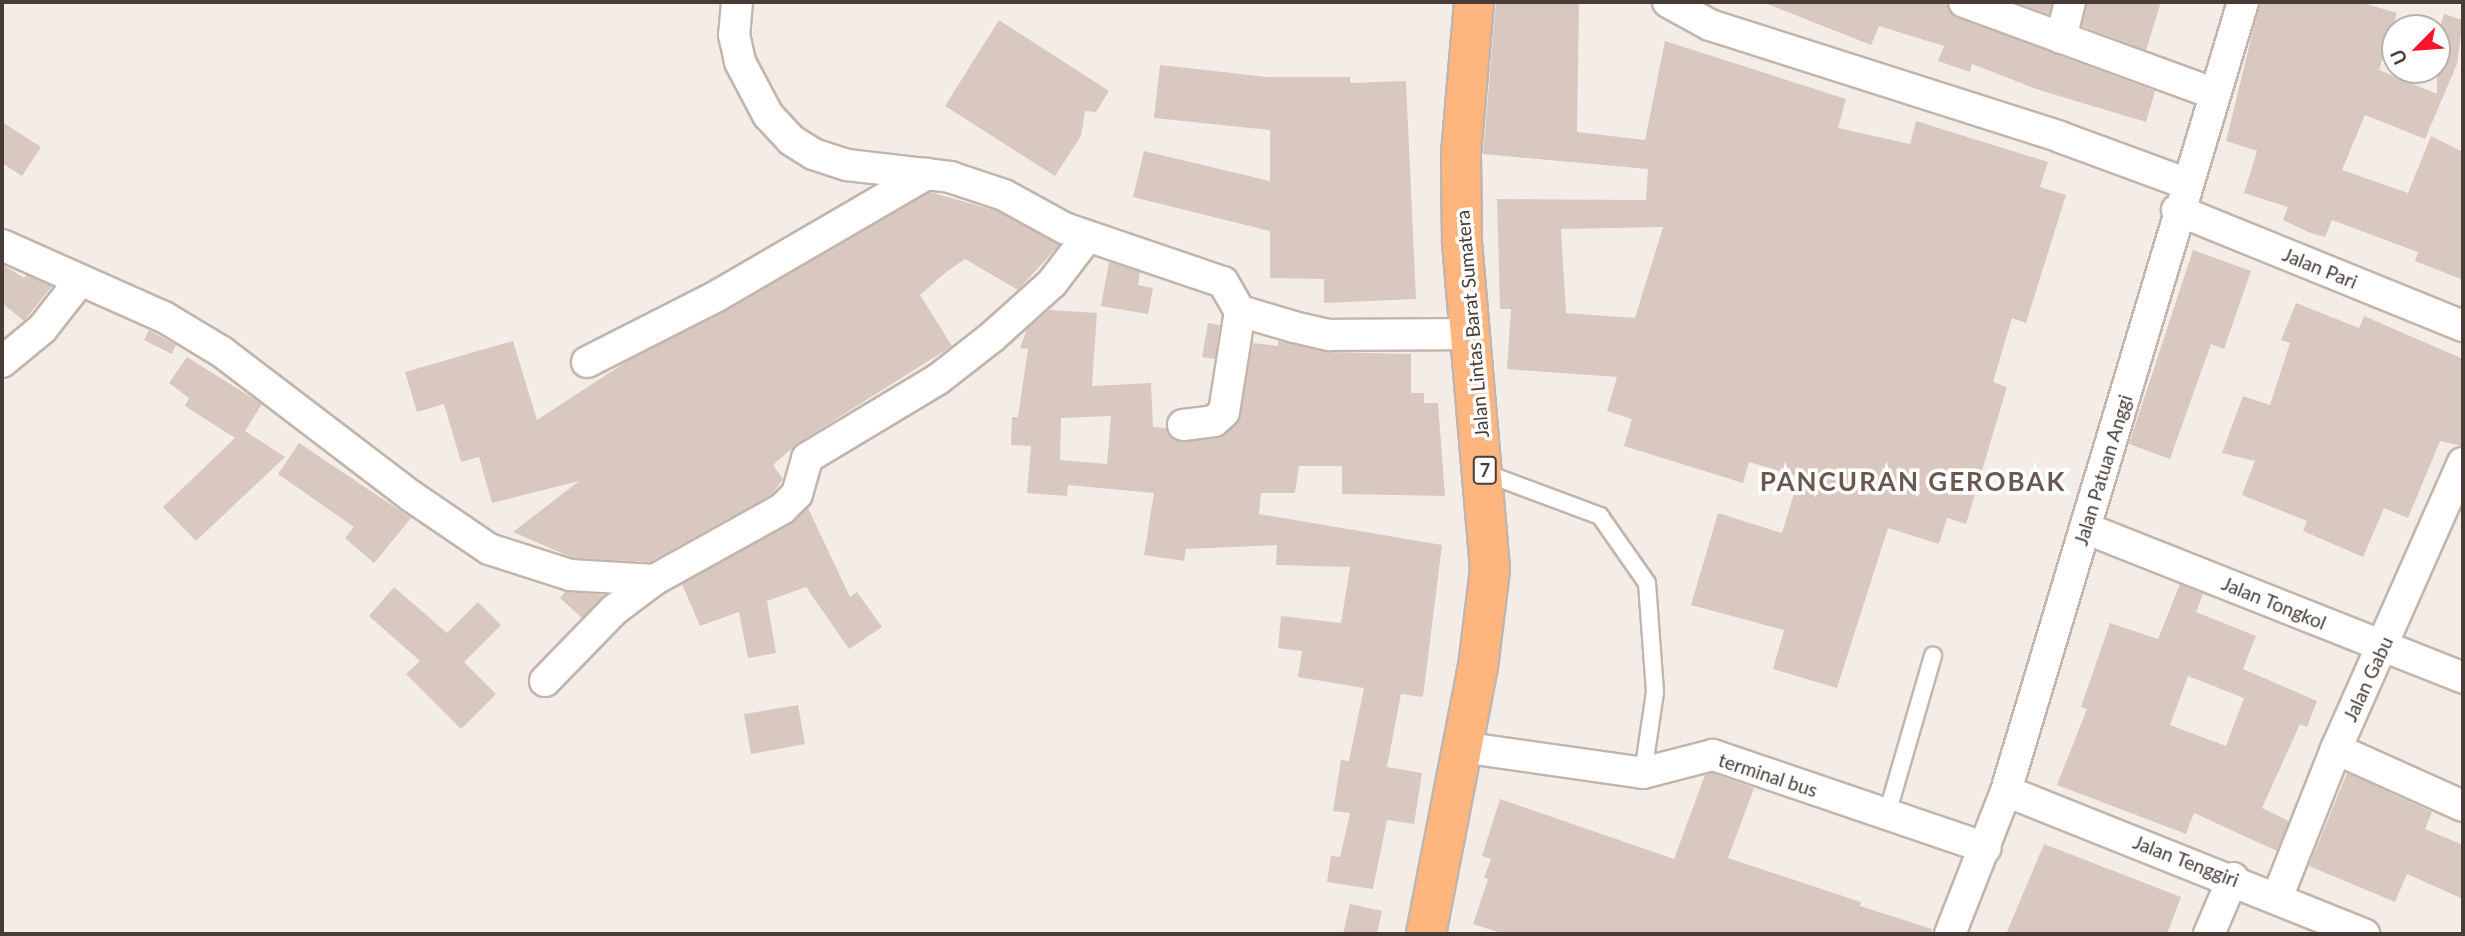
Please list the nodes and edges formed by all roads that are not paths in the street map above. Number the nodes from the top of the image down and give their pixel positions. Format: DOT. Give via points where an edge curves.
graph roads {
  1 [pos="737,2"];
  2 [pos="1474,2"];
  3 [pos="1668,2"];
  4 [pos="1965,2"];
  5 [pos="2070,2"];
  6 [pos="2243,2"];
  7 [pos="2061,38"];
  8 [pos="2213,93"];
  9 [pos="927,174"];
  10 [pos="2181,197"];
  11 [pos="1088,236"];
  12 [pos="2,245"];
  13 [pos="79,282"];
  14 [pos="1240,310"];
  15 [pos="2463,326"];
  16 [pos="1468,334"];
  17 [pos="2,362"];
  18 [pos="587,362"];
  19 [pos="1182,425"];
  20 [pos="2463,463"];
  21 [pos="1485,473"];
  22 [pos="2085,528"];
  23 [pos="654,580"];
  24 [pos="2384,646"];
  25 [pos="1933,656"];
  26 [pos="2463,678"];
  27 [pos="545,681"];
  28 [pos="1461,747"];
  29 [pos="2336,749"];
  30 [pos="1643,772"];
  31 [pos="2006,791"];
  32 [pos="2463,806"];
  33 [pos="1887,814"];
  34 [pos="1986,848"];
  35 [pos="2233,878"];
  36 [pos="2277,898"];
  37 [pos="1426,934"];
  38 [pos="1950,934"];
  39 [pos="2209,934"];
  40 [pos="2364,934"];
  1 -- 9 [label="street" via="734,35 740,62 768,115 790,140 813,154 847,165"];
  2 -- 16 [label="highway, Jalan Lintas Barat Sumatera / 7" via="1461,154"];
  3 -- 10 [label="street, Jalan Pari" via="1710,25 2060,137"];
  4 -- 7 [label="street"];
  5 -- 7 [label="street"];
  6 -- 8 [label="street, Jalan Patuan Anggi"];
  7 -- 8 [label="street"];
  8 -- 10 [label="street, Jalan Patuan Anggi"];
  9 -- 11 [label="street" via="1004,195"];
  9 -- 18 [label="street" via="729,289"];
  10 -- 15 [label="street, Jalan Pari"];
  10 -- 22 [label="street, Jalan Patuan Anggi"];
  11 -- 14 [label="street" via="1223,282"];
  11 -- 23 [label="street" via="1052,283 992,337 937,380 807,458 797,494 782,509"];
  12 -- 13 [label="street"];
  13 -- 17 [label="street" via="42,329"];
  13 -- 23 [label="street" via="164,317 222,352 411,496 489,549 570,575"];
  14 -- 16 [label="street" via="1329,334"];
  14 -- 19 [label="street" via="1224,412 1214,421"];
  16 -- 21 [label="highway, Jalan Lintas Barat Sumatera / 7"];
  20 -- 24 [label="street, Jalan Gabu"];
  21 -- 28 [label="highway, Jalan Lintas Barat Sumatera / 7" via="1490,569 1478,667"];
  21 -- 30 [label="lane" via="1600,516 1647,583 1655,692"];
  22 -- 24 [label="street, Jalan Tongkol"];
  22 -- 31 [label="street, Jalan Patuan Anggi"];
  23 -- 27 [label="street" via="614,610"];
  24 -- 26 [label="street, Jalan Tongkol"];
  24 -- 29 [label="street, Jalan Gabu"];
  25 -- 33 [label="lane"];
  28 -- 30 [label="street, terminal bus"];
  28 -- 37 [label="highway, Jalan Lintas Barat Sumatera / 7"];
  29 -- 32 [label="street"];
  29 -- 36 [label="street, Jalan Gabu"];
  30 -- 33 [label="street, terminal bus" via="1713,755"];
  31 -- 34 [label="street, Jalan Patuan Anggi"];
  31 -- 35 [label="street, Jalan Tenggiri"];
  33 -- 34 [label="street, terminal bus"];
  34 -- 38 [label="street, Jalan Patuan Anggi"];
  35 -- 36 [label="street, Jalan Tenggiri"];
  35 -- 39 [label="street"];
  36 -- 40 [label="street, Jalan Tenggiri"];
}
